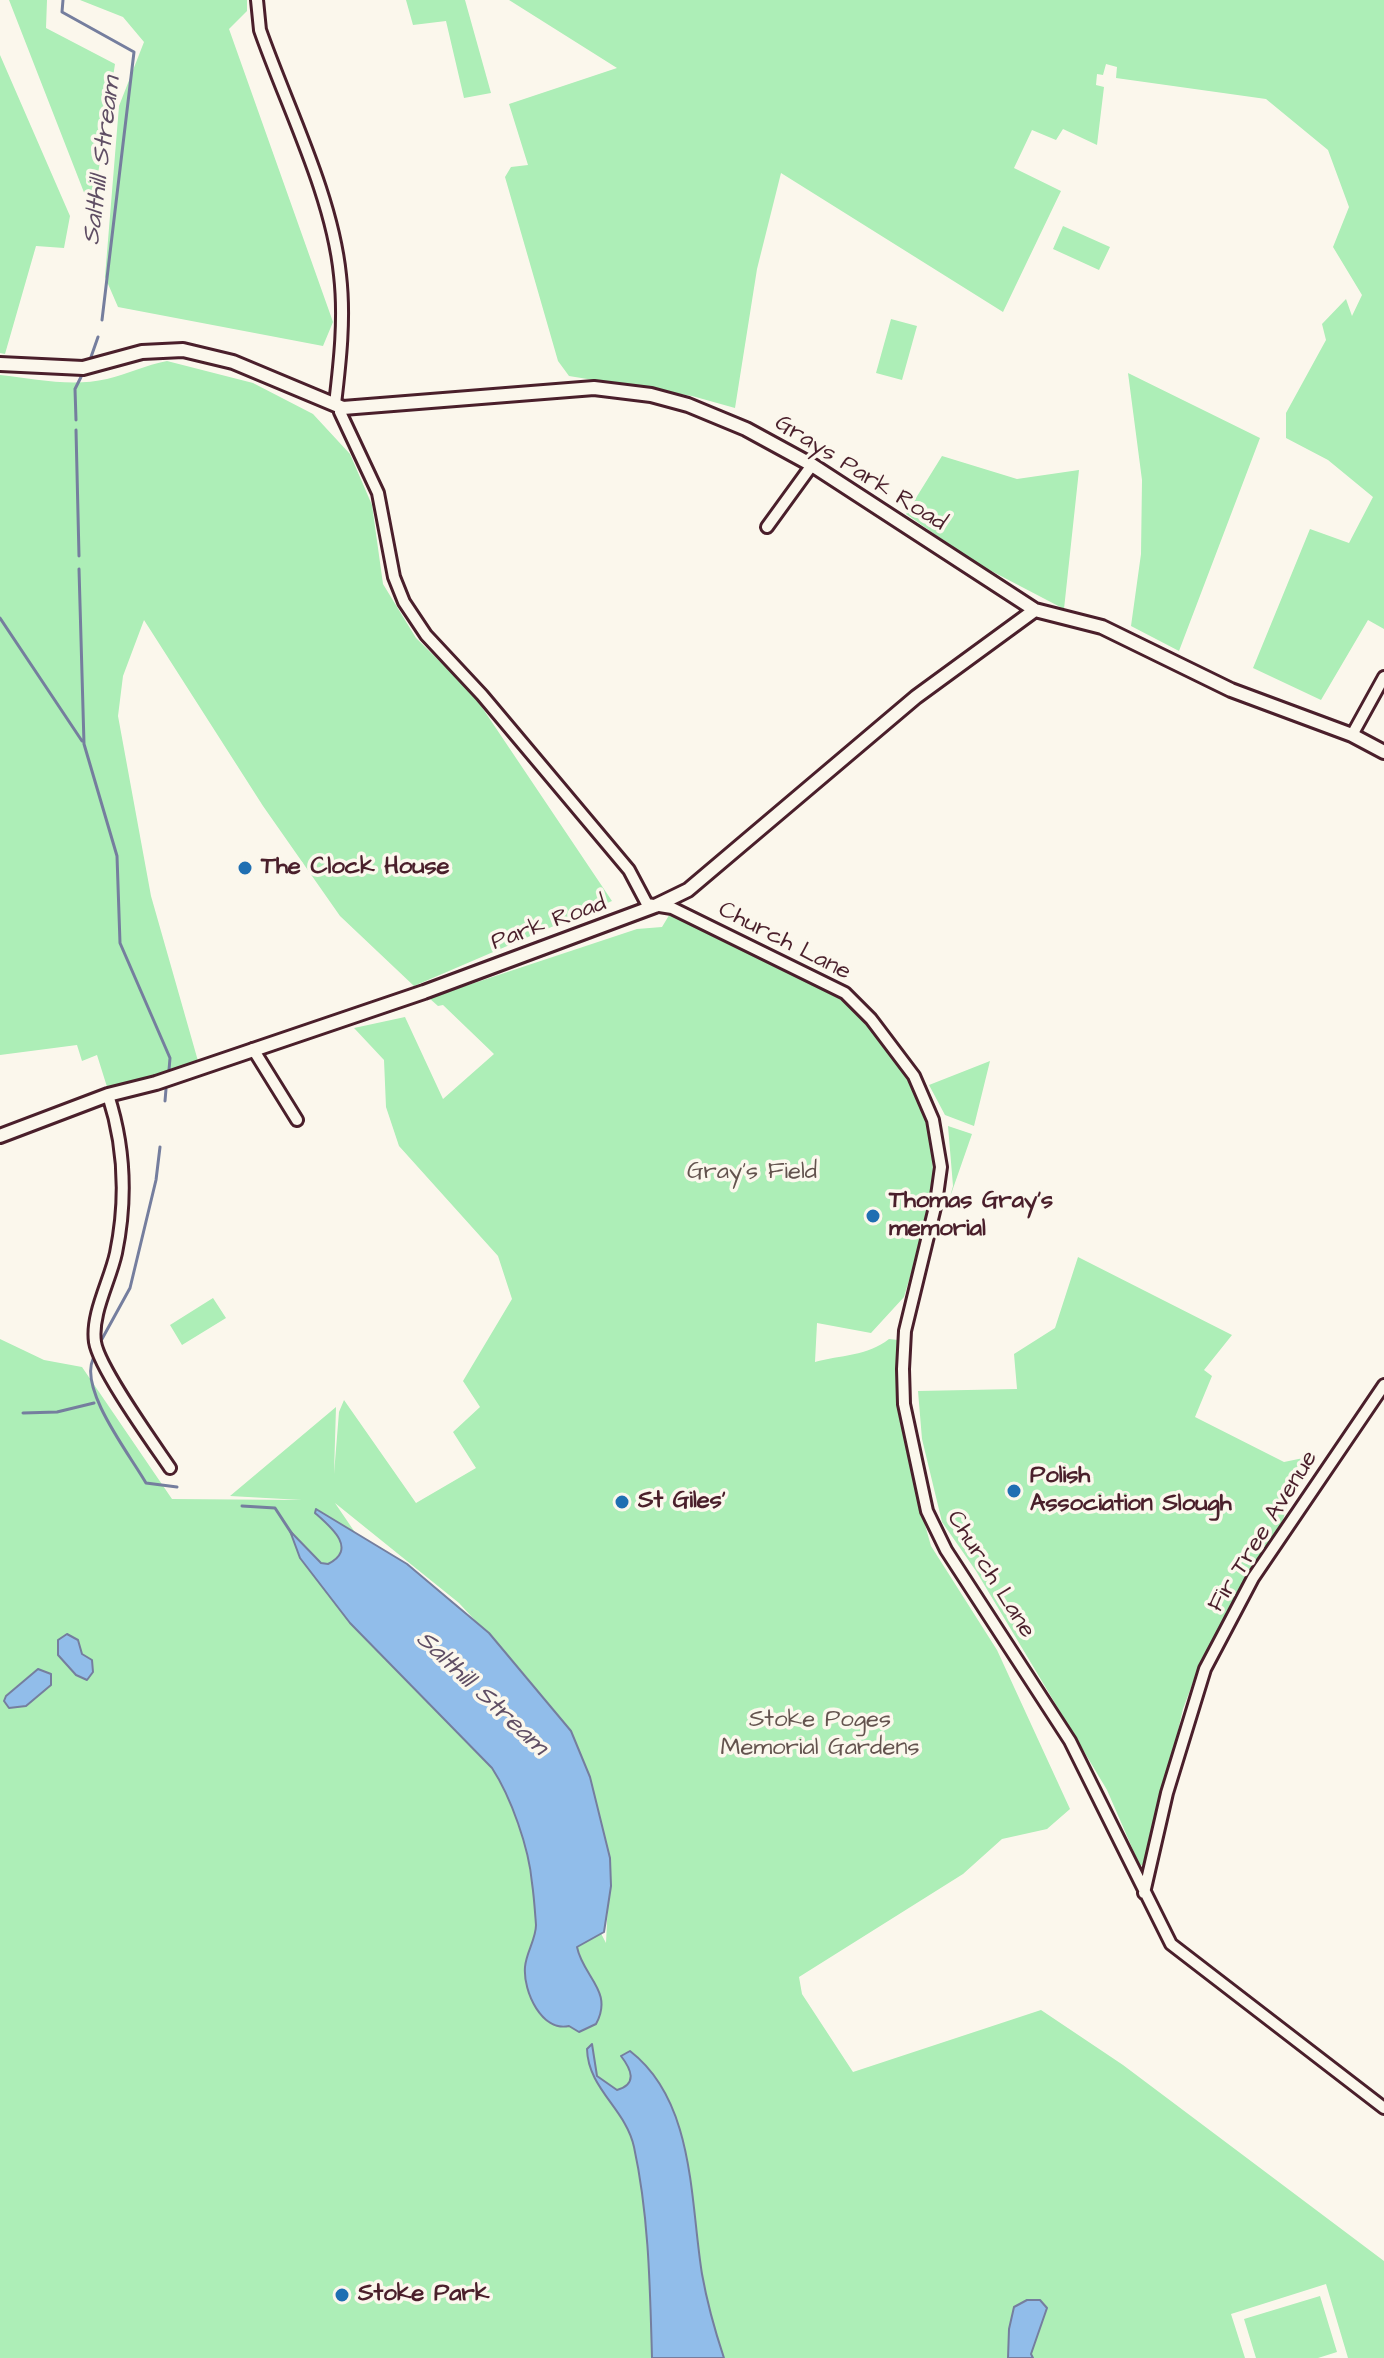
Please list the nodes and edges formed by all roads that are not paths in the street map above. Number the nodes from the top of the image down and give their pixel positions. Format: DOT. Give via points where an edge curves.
graph roads {
  1 [pos="257,0"];
  2 [pos="0,364"];
  3 [pos="339,406"];
  4 [pos="812,465"];
  5 [pos="767,527"];
  6 [pos="1035,610"];
  7 [pos="1384,677"];
  8 [pos="1352,735"];
  9 [pos="1384,752"];
  10 [pos="655,906"];
  11 [pos="253,1049"];
  12 [pos="108,1095"];
  13 [pos="297,1120"];
  14 [pos="0,1136"];
  15 [pos="1384,1385"];
  16 [pos="170,1468"];
  17 [pos="1144,1893"];
  18 [pos="1384,2108"];
  1 -- 3 [label="street" via="260,30 327,218 340,274"];
  2 -- 3 [label="main road, Grays Park Road" via="83,368 142,352 195,352"];
  3 -- 4 [label="main road, Grays Park Road" via="377,408 594,388 651,395 746,429"];
  3 -- 10 [label="street" via="343,425 378,493 404,602 426,635 629,870 647,904"];
  4 -- 5 [label="street"];
  4 -- 6 [label="main road, Grays Park Road"];
  6 -- 8 [label="main road, Grays Park Road" via="1102,627 1231,690"];
  6 -- 10 [label="main road, Park Road" via="916,697 688,890"];
  7 -- 8 [label="street"];
  8 -- 9 [label="main road, Grays Park Road"];
  10 -- 11 [label="main road, Park Road"];
  10 -- 17 [label="street, Church Lane" via="672,908 845,993 914,1076 933,1120 941,1167 905,1331 903,1369 904,1404 927,1511 946,1550 1070,1741"];
  11 -- 12 [label="main road, Park Road"];
  11 -- 13 [label="street"];
  12 -- 14 [label="main road, Park Road"];
  12 -- 16 [label="street" via="121,1135 121,1209 95,1341 103,1366"];
  15 -- 17 [label="street, Fir Tree Avenue" via="1253,1578 1205,1669 1167,1793"];
  17 -- 18 [label="street, Church Lane" via="1171,1944"];
}
